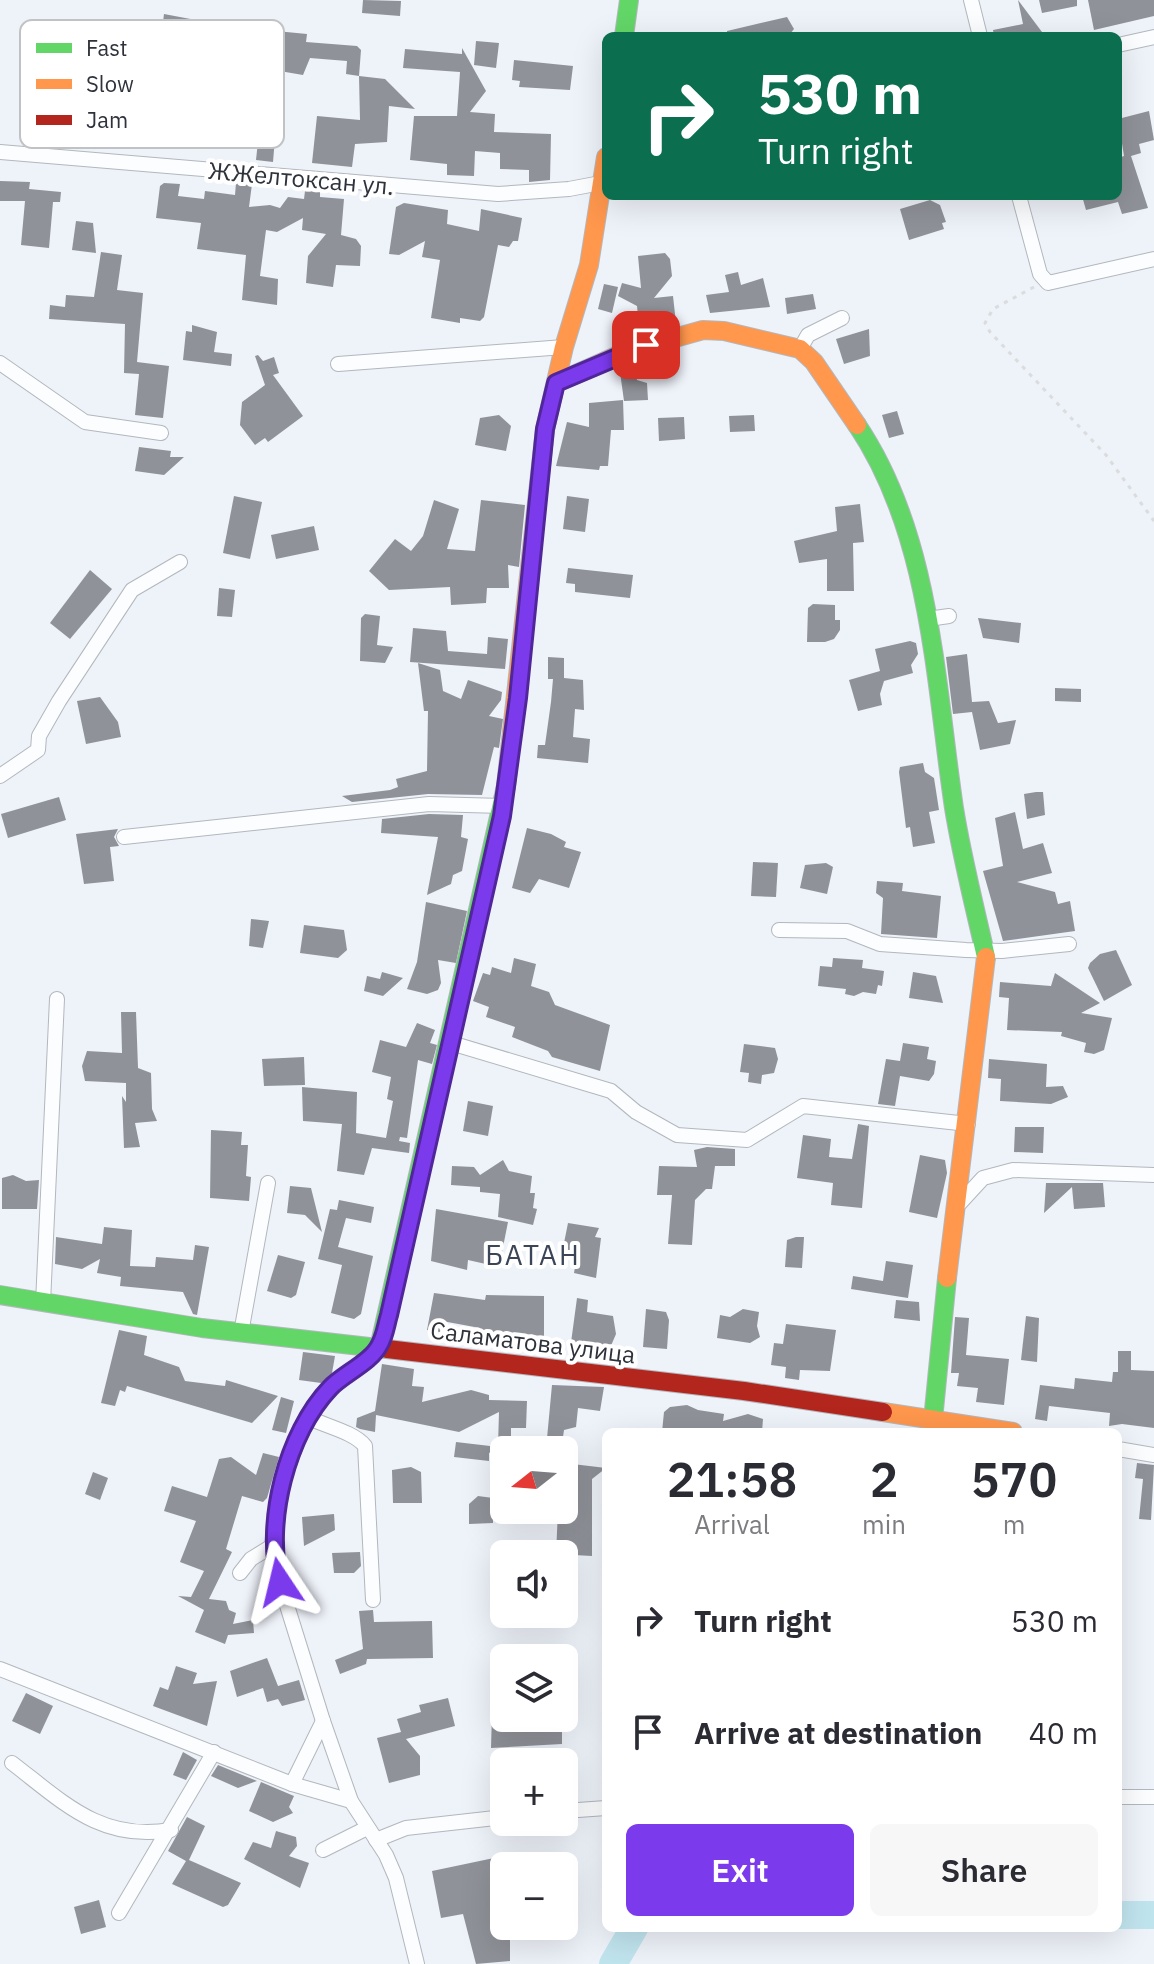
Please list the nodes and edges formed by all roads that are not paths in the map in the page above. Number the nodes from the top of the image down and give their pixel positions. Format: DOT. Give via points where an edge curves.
graph roads {
  1 [pos="629,0"];
  2 [pos="971,0"];
  3 [pos="625,32"];
  4 [pos="979,32"];
  5 [pos="1154,37"];
  6 [pos="1122,44"];
  7 [pos="0,152"];
  8 [pos="602,183"];
  9 [pos="602,194"];
  10 [pos="1020,200"];
  11 [pos="1154,259"];
  12 [pos="842,318"];
  13 [pos="564,347"];
  14 [pos="800,349"];
  15 [pos="0,363"];
  16 [pos="338,364"];
  17 [pos="556,383"];
  18 [pos="161,433"];
  19 [pos="180,562"];
  20 [pos="949,616"];
  21 [pos="928,619"];
  22 [pos="0,776"];
  23 [pos="503,806"];
  24 [pos="124,837"];
  25 [pos="779,930"];
  26 [pos="1069,944"];
  27 [pos="985,950"];
  28 [pos="57,999"];
  29 [pos="451,1043"];
  30 [pos="968,1124"];
  31 [pos="1154,1175"];
  32 [pos="268,1183"];
  33 [pos="959,1203"];
  34 [pos="0,1295"];
  35 [pos="43,1303"];
  36 [pos="241,1333"];
  37 [pos="379,1348"];
  38 [pos="307,1417"];
  39 [pos="933,1420"];
  40 [pos="986,1428"];
  41 [pos="1122,1450"];
  42 [pos="1154,1455"];
  43 [pos="272,1546"];
  44 [pos="240,1573"];
  45 [pos="373,1600"];
  46 [pos="0,1669"];
  47 [pos="323,1721"];
  48 [pos="214,1752"];
  49 [pos="12,1763"];
  50 [pos="292,1784"];
  51 [pos="1122,1797"];
  52 [pos="1154,1797"];
  53 [pos="351,1801"];
  54 [pos="602,1808"];
  55 [pos="578,1810"];
  56 [pos="490,1819"];
  57 [pos="171,1830"];
  58 [pos="372,1834"];
  59 [pos="323,1850"];
  60 [pos="119,1913"];
  61 [pos="417,1964"];
  1 -- 3 [label="street"];
  2 -- 4 [label="street"];
  5 -- 6 [label="street"];
  7 -- 8 [label="street, ЖЖелтоксан ул." via="498,194"];
  9 -- 13 [label="street" via="589,265"];
  10 -- 11 [label="street" via="1043,281"];
  12 -- 14 [label="street" via="808,335"];
  13 -- 16 [label="street"];
  13 -- 17 [label="street"];
  14 -- 17 [label="street" via="703,330 628,351"];
  14 -- 21 [label="street" via="880,459"];
  15 -- 18 [label="street" via="85,422"];
  17 -- 23 [label="street" via="545,429"];
  19 -- 22 [label="street" via="132,590 59,701 39,736 38,750"];
  20 -- 21 [label="street"];
  21 -- 27 [label="street" via="955,812"];
  23 -- 24 [label="street" via="429,804"];
  23 -- 29 [label="street"];
  25 -- 27 [label="street" via="847,931 889,945"];
  26 -- 27 [label="street"];
  27 -- 30 [label="street"];
  28 -- 35 [label="street"];
  29 -- 30 [label="street" via="611,1091 677,1135 747,1140 803,1106"];
  29 -- 37 [label="street"];
  30 -- 33 [label="street"];
  31 -- 33 [label="street" via="1013,1170 983,1178"];
  32 -- 36 [label="street"];
  33 -- 39 [label="street" via="942,1311"];
  34 -- 35 [label="street, Саламатова улица"];
  35 -- 36 [label="street, Саламатова улица"];
  36 -- 37 [label="street, Саламатова улица"];
  37 -- 38 [label="street" via="332,1386"];
  37 -- 39 [label="street, Саламатова улица" via="744,1391"];
  38 -- 43 [label="street" via="285,1475"];
  38 -- 45 [label="street" via="358,1436 365,1446"];
  39 -- 40 [label="street, Саламатова улица"];
  41 -- 42 [label="street"];
  43 -- 44 [label="street"];
  43 -- 47 [label="street"];
  46 -- 48 [label="street"];
  47 -- 50 [label="street"];
  47 -- 53 [label="street"];
  48 -- 50 [label="street"];
  48 -- 57 [label="street"];
  49 -- 57 [label="street" via="101,1826 139,1833"];
  50 -- 53 [label="street"];
  51 -- 52 [label="street"];
  53 -- 58 [label="street"];
  54 -- 55 [label="street"];
  56 -- 58 [label="street"];
  57 -- 60 [label="street"];
  58 -- 59 [label="street"];
  58 -- 61 [label="street" via="396,1878"];
}
